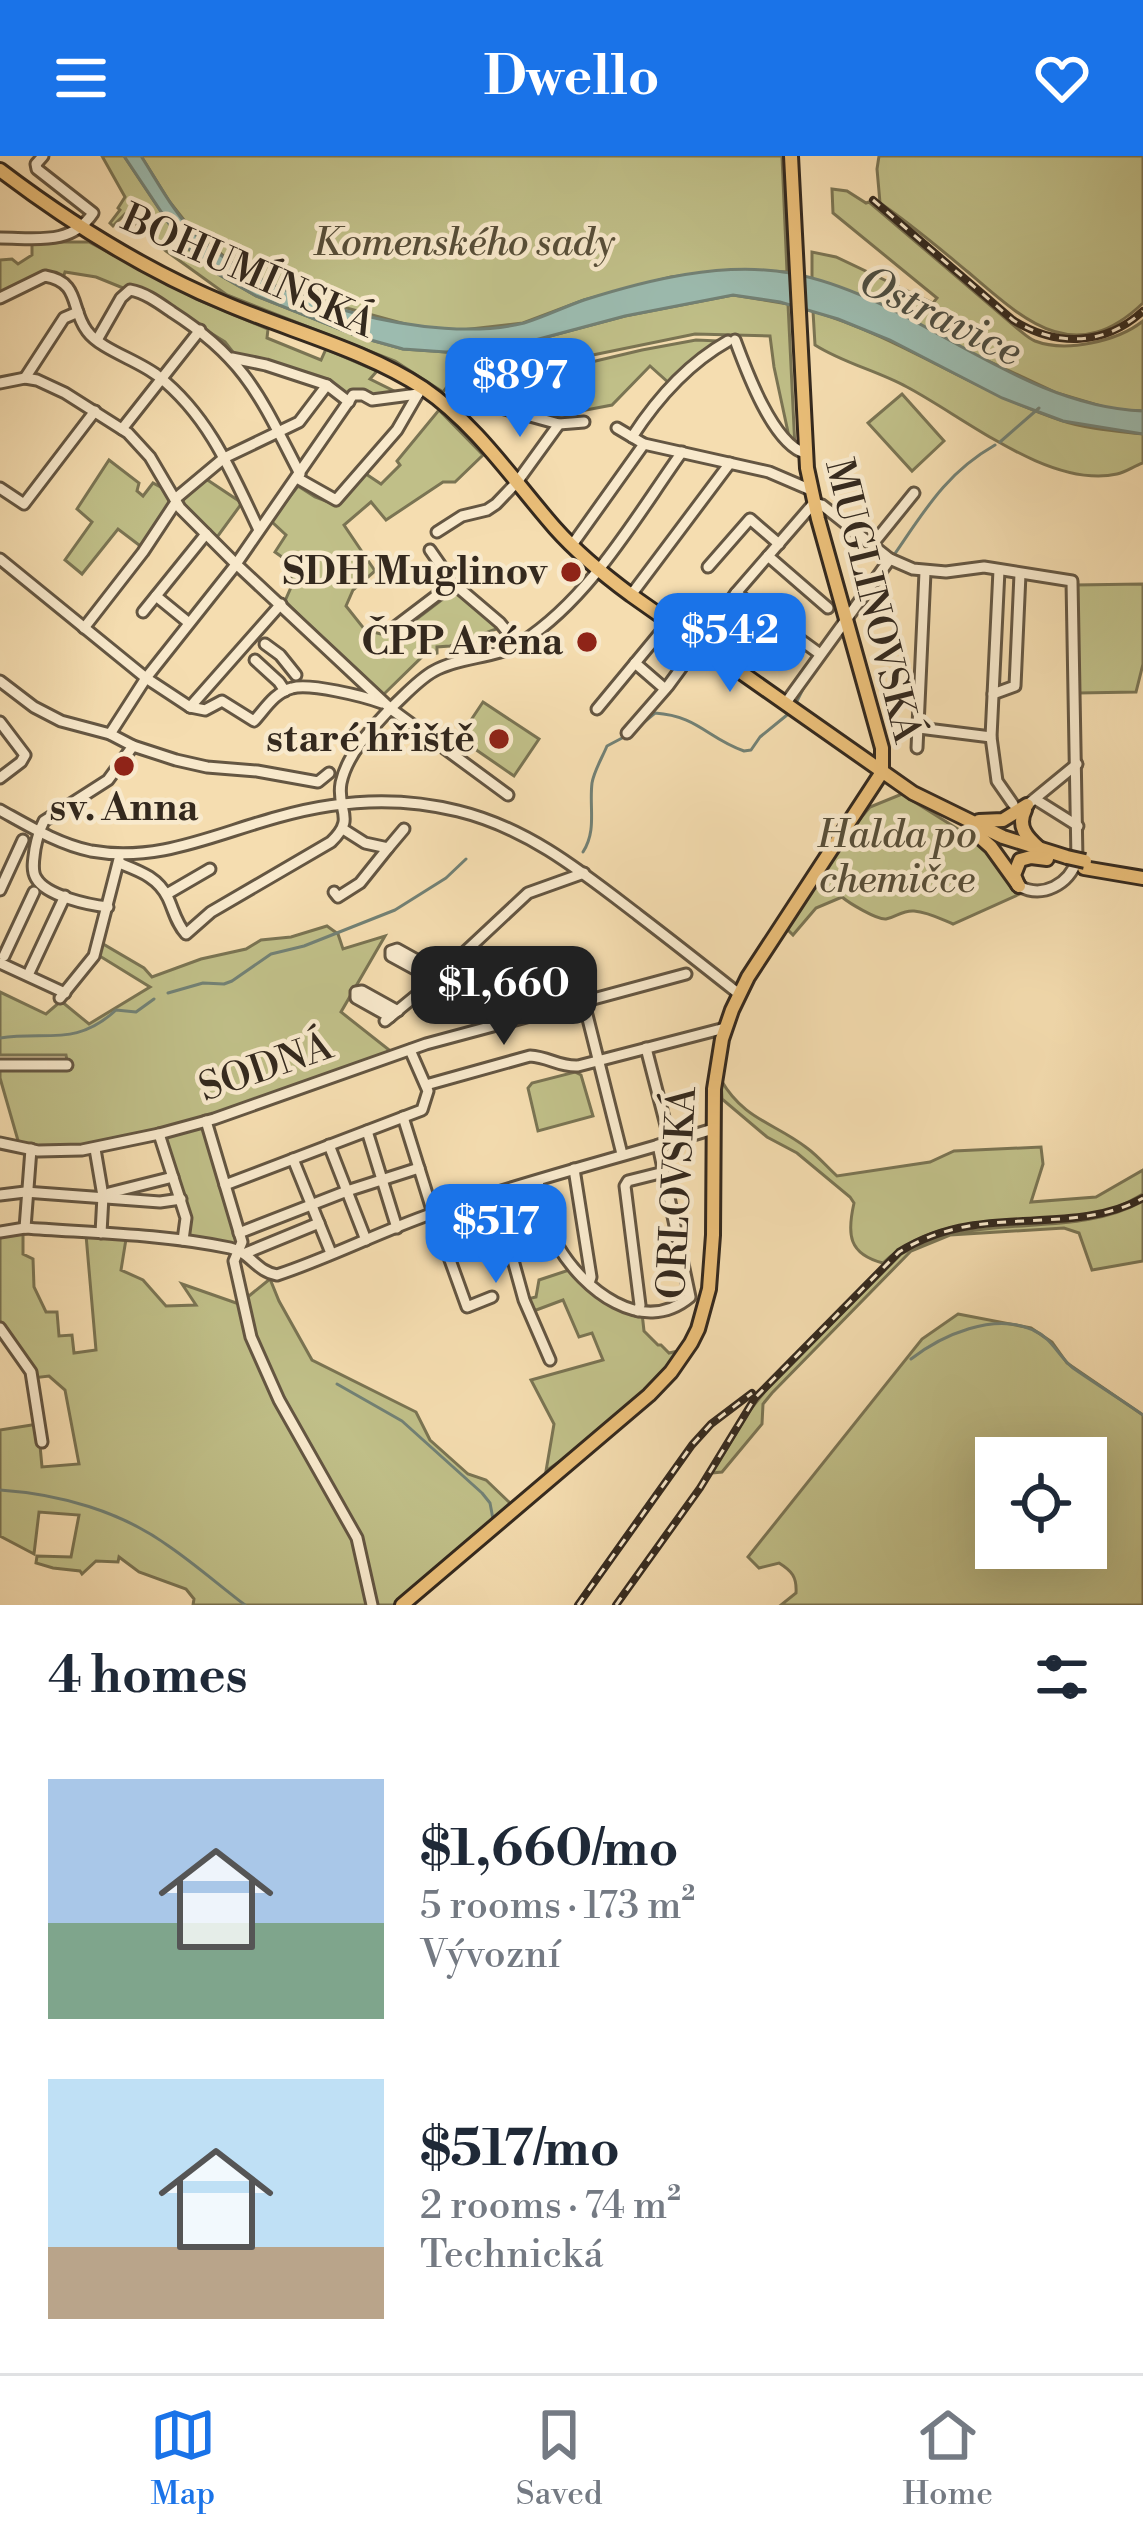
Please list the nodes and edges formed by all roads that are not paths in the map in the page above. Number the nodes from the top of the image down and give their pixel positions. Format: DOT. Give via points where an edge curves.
graph roads {
  1 [pos="43,156"];
  2 [pos="791,156"];
  3 [pos="0,170"];
  4 [pos="81,228"];
  5 [pos="0,238"];
  6 [pos="0,298"];
  7 [pos="78,312"];
  8 [pos="200,330"];
  9 [pos="97,340"];
  10 [pos="232,358"];
  11 [pos="25,378"];
  12 [pos="162,379"];
  13 [pos="0,383"];
  14 [pos="327,385"];
  15 [pos="420,391"];
  16 [pos="349,402"];
  17 [pos="451,409"];
  18 [pos="95,411"];
  19 [pos="584,422"];
  20 [pos="559,424"];
  21 [pos="617,428"];
  22 [pos="122,429"];
  23 [pos="278,432"];
  24 [pos="632,437"];
  25 [pos="644,444"];
  26 [pos="682,452"];
  27 [pos="805,453"];
  28 [pos="224,458"];
  29 [pos="730,463"];
  30 [pos="299,476"];
  31 [pos="517,482"];
  32 [pos="0,488"];
  33 [pos="914,493"];
  34 [pos="813,497"];
  35 [pos="176,501"];
  36 [pos="259,530"];
  37 [pos="437,532"];
  38 [pos="206,534"];
  39 [pos="778,544"];
  40 [pos="572,545"];
  41 [pos="872,545"];
  42 [pos="430,550"];
  43 [pos="768,556"];
  44 [pos="0,559"];
  45 [pos="890,559"];
  46 [pos="236,563"];
  47 [pos="708,567"];
  48 [pos="598,570"];
  49 [pos="999,570"];
  50 [pos="925,572"];
  51 [pos="1020,574"];
  52 [pos="454,583"];
  53 [pos="736,593"];
  54 [pos="631,595"];
  55 [pos="156,596"];
  56 [pos="281,604"];
  57 [pos="828,608"];
  58 [pos="143,612"];
  59 [pos="845,620"];
  60 [pos="669,622"];
  61 [pos="189,623"];
  62 [pos="395,627"];
  63 [pos="84,628"];
  64 [pos="698,643"];
  65 [pos="265,644"];
  66 [pos="518,645"];
  67 [pos="820,654"];
  68 [pos="255,660"];
  69 [pos="283,660"];
  70 [pos="635,663"];
  71 [pos="296,675"];
  72 [pos="273,676"];
  73 [pos="146,678"];
  74 [pos="0,682"];
  75 [pos="665,689"];
  76 [pos="285,691"];
  77 [pos="993,694"];
  78 [pos="784,704"];
  79 [pos="389,706"];
  80 [pos="190,707"];
  81 [pos="597,709"];
  82 [pos="2,724"];
  83 [pos="919,728"];
  84 [pos="627,733"];
  85 [pos="110,734"];
  86 [pos="991,737"];
  87 [pos="880,745"];
  88 [pos="133,746"];
  89 [pos="917,748"];
  90 [pos="858,755"];
  91 [pos="1077,764"];
  92 [pos="882,772"];
  93 [pos="329,773"];
  94 [pos="0,778"];
  95 [pos="913,793"];
  96 [pos="508,795"];
  97 [pos="342,803"];
  98 [pos="1025,803"];
  99 [pos="0,810"];
  100 [pos="961,817"];
  101 [pos="1078,826"];
  102 [pos="343,829"];
  103 [pos="404,829"];
  104 [pos="972,830"];
  105 [pos="38,831"];
  106 [pos="388,848"];
  107 [pos="1046,855"];
  108 [pos="34,856"];
  109 [pos="119,858"];
  110 [pos="1076,861"];
  111 [pos="210,868"];
  112 [pos="584,873"];
  113 [pos="1143,875"];
  114 [pos="1019,886"];
  115 [pos="0,890"];
  116 [pos="34,892"];
  117 [pos="334,892"];
  118 [pos="166,894"];
  119 [pos="65,896"];
  120 [pos="107,907"];
  121 [pos="14,936"];
  122 [pos="770,942"];
  123 [pos="40,949"];
  124 [pos="2,960"];
  125 [pos="711,972"];
  126 [pos="686,974"];
  127 [pos="28,975"];
  128 [pos="436,980"];
  129 [pos="739,994"];
  130 [pos="439,997"];
  131 [pos="584,1003"];
  132 [pos="391,1016"];
  133 [pos="725,1028"];
  134 [pos="646,1048"];
  135 [pos="410,1050"];
  136 [pos="598,1061"];
  137 [pos="0,1065"];
  138 [pos="67,1065"];
  139 [pos="427,1085"];
  140 [pos="403,1117"];
  141 [pos="206,1121"];
  142 [pos="713,1129"];
  143 [pos="367,1131"];
  144 [pos="159,1134"];
  145 [pos="0,1143"];
  146 [pos="664,1143"];
  147 [pos="329,1145"];
  148 [pos="95,1148"];
  149 [pos="31,1149"];
  150 [pos="622,1154"];
  151 [pos="293,1159"];
  152 [pos="418,1168"];
  153 [pos="574,1169"];
  154 [pos="664,1172"];
  155 [pos="173,1177"];
  156 [pos="381,1180"];
  157 [pos="538,1182"];
  158 [pos="225,1185"];
  159 [pos="0,1191"];
  160 [pos="347,1191"];
  161 [pos="26,1192"];
  162 [pos="495,1195"];
  163 [pos="104,1196"];
  164 [pos="181,1199"];
  165 [pos="311,1205"];
  166 [pos="433,1214"];
  167 [pos="319,1223"];
  168 [pos="25,1228"];
  169 [pos="397,1228"];
  170 [pos="0,1232"];
  171 [pos="239,1233"];
  172 [pos="101,1234"];
  173 [pos="183,1240"];
  174 [pos="366,1240"];
  175 [pos="242,1251"];
  176 [pos="331,1253"];
  177 [pos="589,1283"];
  178 [pos="492,1297"];
  179 [pos="638,1311"];
  180 [pos="0,1328"];
  181 [pos="550,1360"];
  182 [pos="42,1442"];
  183 [pos="371,1605"];
  184 [pos="403,1605"];
  1 -- 4 [label="street" via="37,169 93,213"];
  2 -- 27 [label="main road, MUGLINOVSKÁ"];
  3 -- 4 [label="main road, BOHUMÍNSKÁ"];
  4 -- 5 [label="street" via="62,237"];
  4 -- 15 [label="main road, BOHUMÍNSKÁ" via="205,295 385,367"];
  6 -- 7 [label="street" via="53,277 69,287"];
  7 -- 9 [label="street"];
  7 -- 11 [label="street" via="61,322"];
  8 -- 9 [label="street" via="130,290"];
  8 -- 10 [label="street"];
  8 -- 12 [label="street"];
  9 -- 12 [label="street"];
  10 -- 14 [label="street"];
  10 -- 23 [label="street"];
  11 -- 13 [label="street"];
  11 -- 18 [label="street"];
  12 -- 22 [label="street"];
  12 -- 28 [label="street"];
  14 -- 16 [label="street"];
  14 -- 23 [label="street" via="304,417"];
  15 -- 16 [label="street" via="372,400 358,394"];
  15 -- 17 [label="main road, BOHUMÍNSKÁ"];
  15 -- 30 [label="street" via="336,500"];
  16 -- 30 [label="street"];
  17 -- 20 [label="street" via="476,401"];
  17 -- 31 [label="main road, BOHUMÍNSKÁ"];
  18 -- 22 [label="street"];
  18 -- 32 [label="street" via="24,504"];
  19 -- 20 [label="street"];
  20 -- 31 [label="street"];
  21 -- 24 [label="street"];
  22 -- 35 [label="street"];
  23 -- 28 [label="street"];
  23 -- 30 [label="street"];
  24 -- 25 [label="street"];
  24 -- 27 [label="street" via="679,380 731,340 787,443"];
  25 -- 26 [label="street"];
  25 -- 40 [label="street"];
  26 -- 29 [label="street"];
  26 -- 48 [label="street"];
  27 -- 34 [label="main road, MUGLINOVSKÁ"];
  28 -- 35 [label="street"];
  28 -- 36 [label="street"];
  29 -- 34 [label="street" via="769,472"];
  29 -- 54 [label="street"];
  30 -- 36 [label="street"];
  31 -- 37 [label="street" via="493,507"];
  31 -- 40 [label="main road, BOHUMÍNSKÁ"];
  33 -- 41 [label="street"];
  34 -- 39 [label="street"];
  34 -- 41 [label="street"];
  34 -- 59 [label="main road, MUGLINOVSKÁ"];
  35 -- 38 [label="street"];
  35 -- 63 [label="street"];
  36 -- 46 [label="street"];
  38 -- 46 [label="street"];
  38 -- 55 [label="street"];
  39 -- 43 [label="street"];
  39 -- 47 [label="street" via="750,519"];
  40 -- 48 [label="main road, BOHUMÍNSKÁ"];
  41 -- 45 [label="street"];
  42 -- 52 [label="street"];
  43 -- 53 [label="street"];
  43 -- 57 [label="street"];
  44 -- 63 [label="street"];
  45 -- 50 [label="street"];
  45 -- 59 [label="street"];
  46 -- 56 [label="street"];
  46 -- 61 [label="street"];
  48 -- 54 [label="main road, BOHUMÍNSKÁ"];
  48 -- 66 [label="street"];
  49 -- 50 [label="street"];
  49 -- 51 [label="street"];
  49 -- 77 [label="street"];
  50 -- 83 [label="street"];
  51 -- 77 [label="street" via="1015,686"];
  51 -- 91 [label="street" via="1072,581"];
  52 -- 62 [label="street"];
  52 -- 66 [label="street"];
  53 -- 64 [label="street"];
  53 -- 67 [label="street"];
  54 -- 60 [label="main road, BOHUMÍNSKÁ"];
  55 -- 58 [label="street"];
  55 -- 61 [label="street"];
  56 -- 79 [label="street"];
  56 -- 80 [label="street"];
  59 -- 67 [label="street"];
  59 -- 87 [label="main road, MUGLINOVSKÁ"];
  60 -- 64 [label="main road, BOHUMÍNSKÁ"];
  60 -- 70 [label="street"];
  61 -- 73 [label="street"];
  63 -- 73 [label="street"];
  64 -- 75 [label="street"];
  64 -- 78 [label="main road, BOHUMÍNSKÁ"];
  65 -- 69 [label="street"];
  66 -- 79 [label="street" via="433,671"];
  67 -- 78 [label="street"];
  68 -- 72 [label="street"];
  69 -- 71 [label="street"];
  69 -- 72 [label="street"];
  70 -- 75 [label="street"];
  70 -- 81 [label="street"];
  72 -- 76 [label="street"];
  73 -- 80 [label="street"];
  73 -- 85 [label="street"];
  74 -- 85 [label="street" via="61,721"];
  75 -- 84 [label="street"];
  76 -- 79 [label="street" via="358,695"];
  76 -- 80 [label="street" via="254,721 222,701"];
  77 -- 86 [label="street"];
  78 -- 90 [label="main road, BOHUMÍNSKÁ"];
  79 -- 96 [label="street"];
  79 -- 97 [label="street" via="352,755"];
  82 -- 94 [label="street" via="24,759"];
  83 -- 86 [label="street"];
  83 -- 89 [label="street"];
  85 -- 88 [label="street"];
  86 -- 98 [label="street" via="997,781"];
  87 -- 90 [label="main road"];
  87 -- 92 [label="main road, MUGLINOVSKÁ"];
  87 -- 95 [label="main road"];
  88 -- 93 [label="street" via="207,767 318,782"];
  88 -- 105 [label="street" via="114,775"];
  90 -- 92 [label="main road, BOHUMÍNSKÁ"];
  91 -- 98 [label="street"];
  91 -- 101 [label="street"];
  92 -- 95 [label="main road, BOHUMÍNSKÁ"];
  92 -- 122 [label="main road, ORLOVSKÁ"];
  95 -- 100 [label="main road, BOHUMÍNSKÁ"];
  95 -- 104 [label="main road, BOHUMÍNSKÁ"];
  97 -- 102 [label="street"];
  97 -- 109 [label="street"];
  97 -- 112 [label="street" via="420,804 483,818"];
  98 -- 100 [label="main road" via="1003,820"];
  98 -- 101 [label="street"];
  98 -- 107 [label="main road" via="1024,833"];
  99 -- 105 [label="street"];
  100 -- 107 [label="main road, BOHUMÍNSKÁ"];
  101 -- 110 [label="street"];
  102 -- 106 [label="street"];
  102 -- 118 [label="street" via="186,934"];
  103 -- 106 [label="street"];
  104 -- 107 [label="main road, BOHUMÍNSKÁ"];
  104 -- 114 [label="main road"];
  105 -- 108 [label="street"];
  105 -- 109 [label="street"];
  106 -- 117 [label="street" via="360,883 338,897"];
  107 -- 110 [label="main road, BOHUMÍNSKÁ"];
  107 -- 114 [label="main road" via="1020,860"];
  108 -- 115 [label="street" via="21,845"];
  108 -- 119 [label="street" via="40,883"];
  109 -- 118 [label="street"];
  109 -- 120 [label="street"];
  110 -- 113 [label="main road, BOHUMÍNSKÁ"];
  110 -- 114 [label="street" via="1053,888"];
  111 -- 118 [label="street"];
  112 -- 125 [label="street"];
  112 -- 128 [label="street" via="529,893"];
  116 -- 121 [label="street"];
  119 -- 120 [label="street"];
  119 -- 123 [label="street"];
  120 -- 127 [label="street" via="94,956 63,996"];
  121 -- 123 [label="street"];
  121 -- 124 [label="street"];
  122 -- 125 [label="street" via="743,974"];
  122 -- 129 [label="main road, ORLOVSKÁ"];
  123 -- 127 [label="street"];
  124 -- 127 [label="street"];
  125 -- 129 [label="street"];
  126 -- 131 [label="street, SODNÁ"];
  128 -- 128 [label="street" via="397,949 391,951 392,957"];
  128 -- 130 [label="street"];
  128 -- 132 [label="street"];
  129 -- 133 [label="main road, ORLOVSKÁ"];
  131 -- 135 [label="street, SODNÁ"];
  131 -- 136 [label="street"];
  133 -- 134 [label="street"];
  133 -- 142 [label="main road, ORLOVSKÁ"];
  134 -- 136 [label="street"];
  134 -- 146 [label="street"];
  135 -- 139 [label="street"];
  135 -- 141 [label="street, SODNÁ"];
  136 -- 139 [label="street" via="564,1067 530,1056"];
  136 -- 150 [label="street"];
  137 -- 138 [label="street"];
  139 -- 140 [label="street" via="422,1110"];
  140 -- 143 [label="street"];
  140 -- 152 [label="street"];
  141 -- 144 [label="street, SODNÁ"];
  141 -- 158 [label="street"];
  142 -- 146 [label="street"];
  142 -- 184 [label="main road, ORLOVSKÁ" via="712,1263 691,1343 633,1410"];
  143 -- 147 [label="street"];
  143 -- 156 [label="street"];
  144 -- 148 [label="street, SODNÁ"];
  144 -- 155 [label="street"];
  145 -- 149 [label="street, SODNÁ"];
  146 -- 150 [label="street"];
  146 -- 154 [label="street"];
  147 -- 151 [label="street"];
  147 -- 160 [label="street"];
  148 -- 149 [label="street, SODNÁ"];
  148 -- 163 [label="street"];
  149 -- 161 [label="street"];
  150 -- 153 [label="street"];
  151 -- 158 [label="street"];
  151 -- 165 [label="street"];
  152 -- 156 [label="street"];
  152 -- 166 [label="street"];
  153 -- 157 [label="street"];
  153 -- 177 [label="street"];
  154 -- 179 [label="street" via="625,1186"];
  154 -- 179 [label="street" via="689,1291 674,1308"];
  155 -- 163 [label="street"];
  155 -- 164 [label="street"];
  156 -- 160 [label="street"];
  156 -- 169 [label="street"];
  157 -- 162 [label="street"];
  157 -- 177 [label="street" via="557,1245"];
  158 -- 171 [label="street"];
  159 -- 161 [label="street"];
  160 -- 165 [label="street"];
  160 -- 174 [label="street"];
  161 -- 163 [label="street"];
  161 -- 168 [label="street"];
  162 -- 166 [label="street"];
  162 -- 181 [label="street"];
  163 -- 164 [label="street"];
  163 -- 172 [label="street"];
  164 -- 173 [label="street"];
  165 -- 167 [label="street"];
  165 -- 171 [label="street"];
  166 -- 169 [label="street"];
  166 -- 178 [label="street" via="467,1307"];
  167 -- 175 [label="street"];
  167 -- 176 [label="street"];
  168 -- 170 [label="street"];
  168 -- 172 [label="street"];
  169 -- 174 [label="street"];
  171 -- 175 [label="street"];
  172 -- 173 [label="street"];
  173 -- 175 [label="street"];
  174 -- 176 [label="street"];
  175 -- 176 [label="street" via="275,1275"];
  175 -- 183 [label="street" via="234,1261 251,1336 357,1538"];
  177 -- 179 [label="street"];
  180 -- 182 [label="street" via="32,1372"];
}
